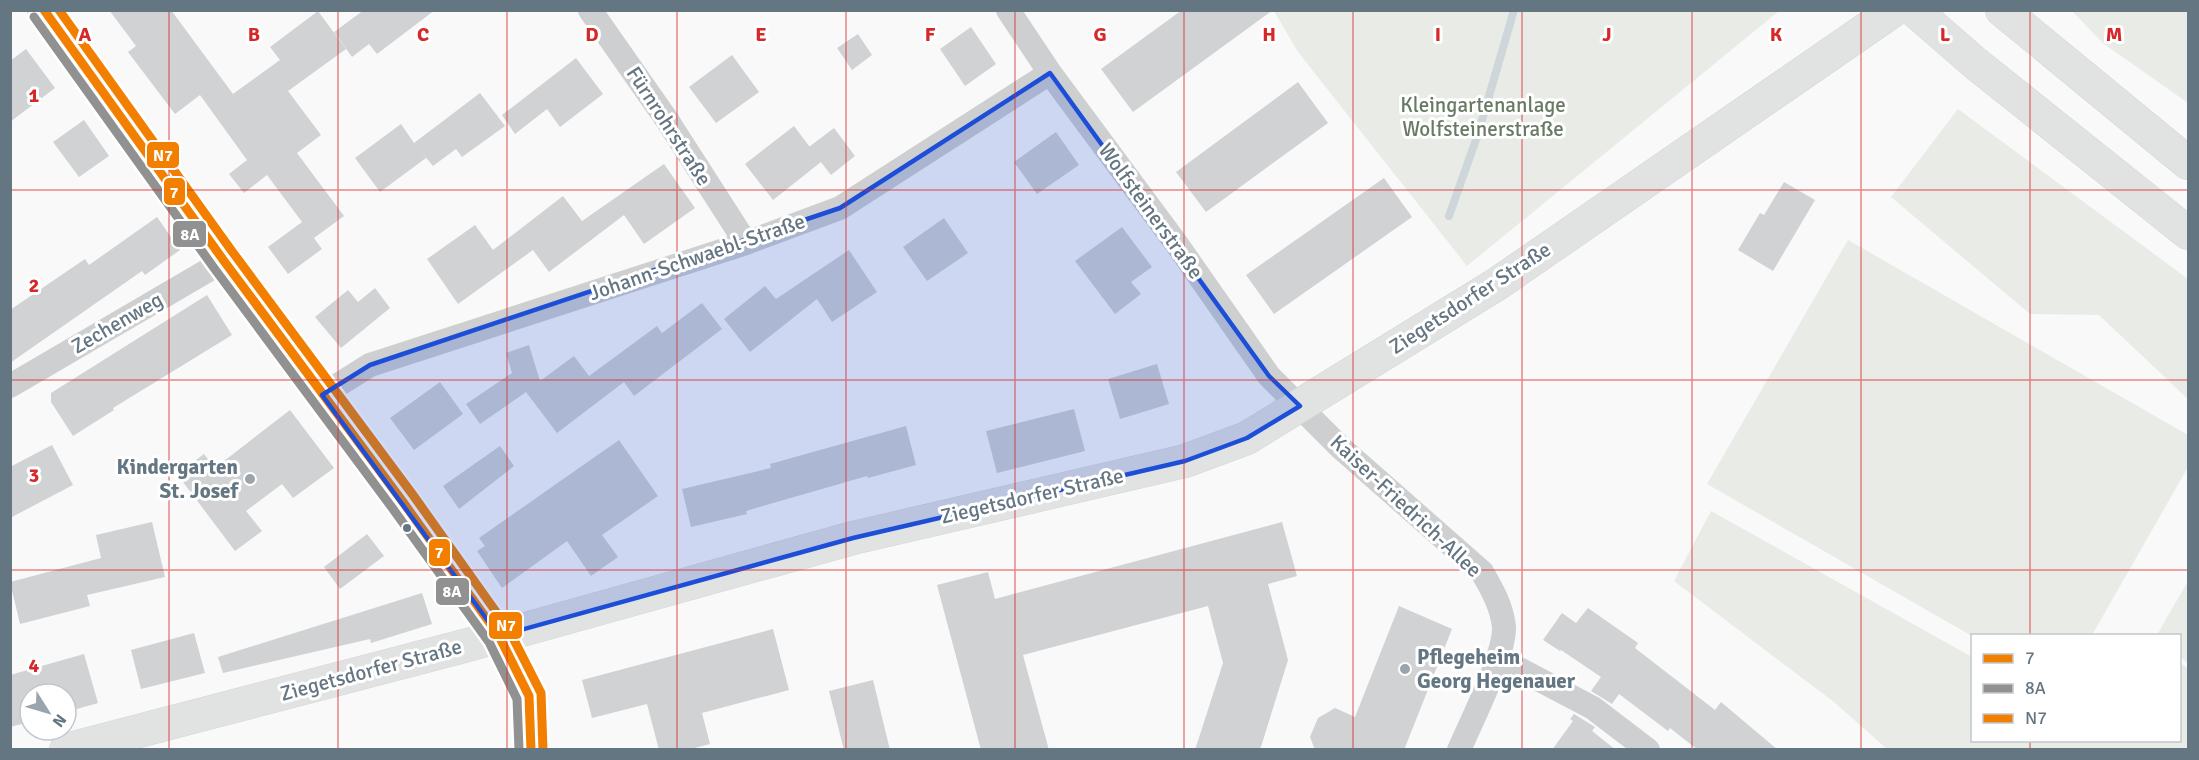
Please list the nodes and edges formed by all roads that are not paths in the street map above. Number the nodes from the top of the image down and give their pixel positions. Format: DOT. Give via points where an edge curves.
graph roads {
  1 [pos="44,10"];
  2 [pos="590,10"];
  3 [pos="1008,10"];
  4 [pos="1894,10"];
  5 [pos="1914,10"];
  6 [pos="2008,13"];
  7 [pos="1050,73"];
  8 [pos="2188,163"];
  9 [pos="2188,233"];
  10 [pos="746,243"];
  11 [pos="224,261"];
  12 [pos="10,386"];
  13 [pos="322,395"];
  14 [pos="1300,406"];
  15 [pos="499,636"];
  16 [pos="1498,658"];
  17 [pos="66,750"];
  18 [pos="531,750"];
  19 [pos="1459,750"];
  20 [pos="1648,750"];
  1 -- 11 [label="main road"];
  2 -- 10 [label="street, Fürnrohrstraße"];
  3 -- 7 [label="street, Wolfsteinerstraße"];
  4 -- 14 [label="main road, Ziegetsdorfer Straße" via="1497,284"];
  5 -- 9 [label="main road"];
  6 -- 8 [label="main road"];
  7 -- 10 [label="street, Johann-Schwaebl-Straße" via="840,208"];
  7 -- 14 [label="street, Wolfsteinerstraße" via="1269,376"];
  10 -- 13 [label="street, Johann-Schwaebl-Straße" via="370,365"];
  11 -- 12 [label="street, Zechenweg"];
  11 -- 13 [label="main road"];
  13 -- 15 [label="main road"];
  14 -- 15 [label="main road, Ziegetsdorfer Straße" via="1247,438 1185,462 853,537"];
  14 -- 16 [label="street, Kaiser-Friedrich-Allee" via="1482,572 1496,596 1504,628"];
  15 -- 17 [label="main road, Ziegetsdorfer Straße"];
  15 -- 18 [label="main road" via="529,696"];
  16 -- 19 [label="street, Kaiser-Friedrich-Allee"];
  16 -- 20 [label="street" via="1593,708"];
}
